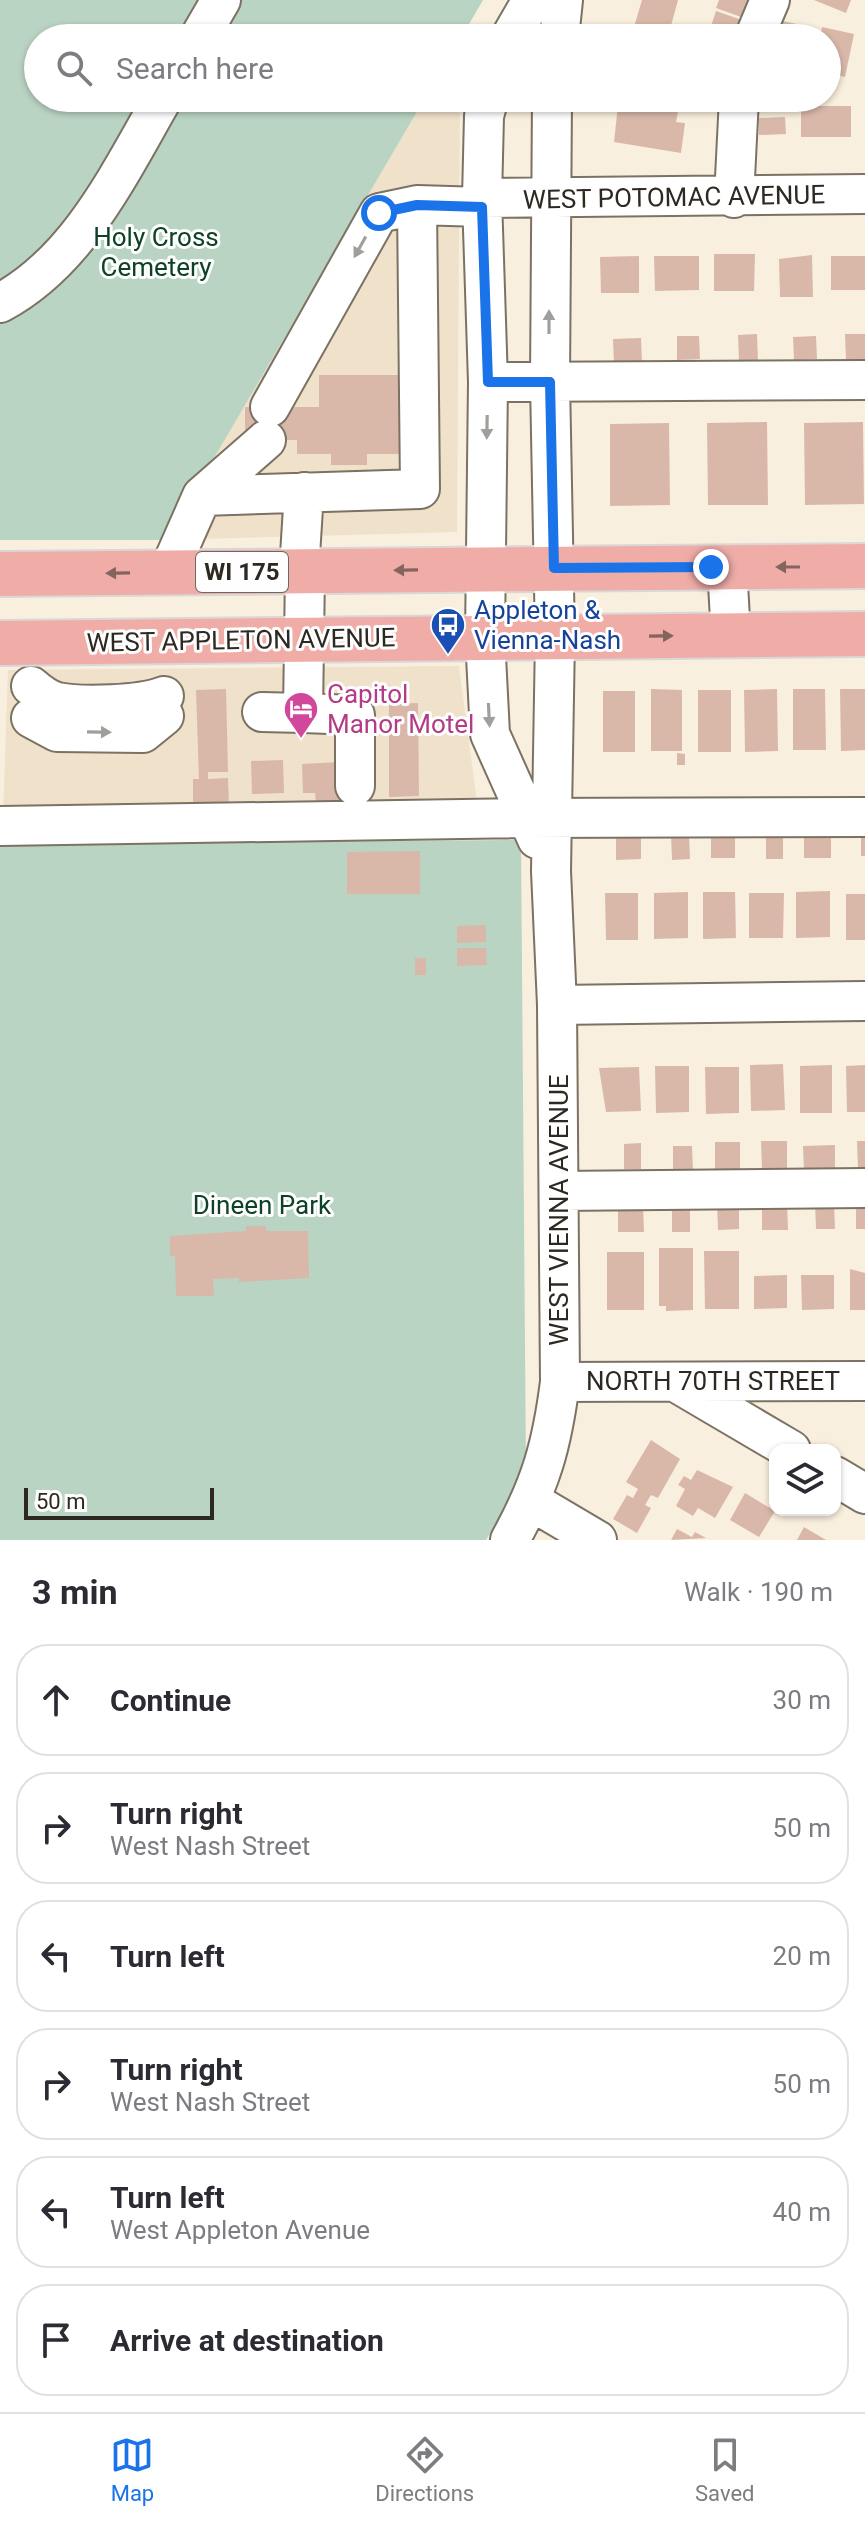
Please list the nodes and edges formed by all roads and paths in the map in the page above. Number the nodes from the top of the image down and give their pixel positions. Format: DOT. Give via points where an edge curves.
graph roads {
  1 [pos="221,0"];
  2 [pos="532,0"];
  3 [pos="563,0"];
  4 [pos="770,0"];
  5 [pos="207,24"];
  6 [pos="518,24"];
  7 [pos="560,24"];
  8 [pos="760,24"];
  9 [pos="155,112"];
  10 [pos="485,112"];
  11 [pos="552,112"];
  12 [pos="738,112"];
  13 [pos="865,194"];
  14 [pos="549,198"];
  15 [pos="734,198"];
  16 [pos="482,203"];
  17 [pos="417,205"];
  18 [pos="0,303"];
  19 [pos="865,380"];
  20 [pos="488,382"];
  21 [pos="550,382"];
  22 [pos="304,492"];
  23 [pos="202,496"];
  24 [pos="865,566"];
  25 [pos="727,567"];
  26 [pos="554,568"];
  27 [pos="484,569"];
  28 [pos="302,571"];
  29 [pos="168,573"];
  30 [pos="0,574"];
  31 [pos="865,634"];
  32 [pos="731,636"];
  33 [pos="485,637"];
  34 [pos="555,638"];
  35 [pos="305,639"];
  36 [pos="0,643"];
  37 [pos="31,702"];
  38 [pos="164,706"];
  39 [pos="262,712"];
  40 [pos="303,713"];
  41 [pos="355,786"];
  42 [pos="865,817"];
  43 [pos="540,818"];
  44 [pos="0,826"];
  45 [pos="865,1001"];
  46 [pos="557,1005"];
  47 [pos="865,1188"];
  48 [pos="559,1191"];
  49 [pos="865,1381"];
  50 [pos="560,1382"];
  51 [pos="677,1383"];
  52 [pos="781,1444"];
  53 [pos="841,1480"];
  54 [pos="865,1494"];
  55 [pos="531,1501"];
  56 [pos="510,1540"];
  57 [pos="597,1540"];
  1 -- 5 [label="street"];
  2 -- 6 [label="street"];
  3 -- 7 [label="street"];
  4 -- 8 [label="street"];
  9 -- 18 [label="street" via="62,257"];
  10 -- 16 [label="street, WEST VIENNA AVENUE"];
  11 -- 14 [label="street, WEST VIENNA AVENUE"];
  12 -- 15 [label="street"];
  13 -- 15 [label="street, WEST POTOMAC AVENUE"];
  14 -- 15 [label="street, WEST POTOMAC AVENUE"];
  14 -- 16 [label="street, WEST POTOMAC AVENUE"];
  21 -- 14 [label="street, WEST VIENNA AVENUE, one-way"];
  16 -- 17 [label="street, WEST POTOMAC AVENUE"];
  16 -- 20 [label="street, WEST VIENNA AVENUE"];
  17 -- 22 [label="street" via="420,489"];
  17 -- 23 [label="street, WEST POTOMAC AVENUE, one-way" via="379,213 268,424"];
  19 -- 21 [label="street"];
  20 -- 21 [label="street"];
  20 -- 27 [label="street, WEST VIENNA AVENUE, one-way"];
  21 -- 26 [label="street, WEST VIENNA AVENUE"];
  22 -- 23 [label="street"];
  22 -- 28 [label="street"];
  23 -- 29 [label="street"];
  24 -- 25 [label="main road, WI 175, one-way"];
  25 -- 26 [label="main road, WI 175"];
  25 -- 32 [label="street"];
  26 -- 27 [label="main road, WI 175"];
  26 -- 34 [label="street, WEST VIENNA AVENUE"];
  27 -- 28 [label="main road, WI 175, one-way"];
  27 -- 33 [label="street, WEST VIENNA AVENUE"];
  28 -- 29 [label="main road, WI 175"];
  28 -- 35 [label="street"];
  29 -- 30 [label="main road, WI 175, one-way"];
  31 -- 32 [label="main road, WEST APPLETON AVENUE"];
  34 -- 32 [label="main road, WEST APPLETON AVENUE, one-way"];
  33 -- 34 [label="main road, WEST APPLETON AVENUE"];
  33 -- 35 [label="main road, WEST APPLETON AVENUE"];
  33 -- 43 [label="street, WEST VIENNA AVENUE, one-way" via="490,734"];
  34 -- 43 [label="street, WEST VIENNA AVENUE"];
  35 -- 36 [label="main road, WEST APPLETON AVENUE"];
  35 -- 40 [label="street"];
  37 -- 38 [label="street, one-way" via="42,696 59,703"];
  39 -- 40 [label="street"];
  40 -- 41 [label="street" via="355,715"];
  42 -- 43 [label="street"];
  43 -- 44 [label="street"];
  43 -- 46 [label="street, WEST VIENNA AVENUE" via="551,871"];
  45 -- 46 [label="street"];
  46 -- 48 [label="street, WEST VIENNA AVENUE"];
  47 -- 48 [label="street"];
  48 -- 50 [label="street, WEST VIENNA AVENUE"];
  49 -- 51 [label="street, NORTH 70TH STREET"];
  50 -- 51 [label="street, NORTH 70TH STREET"];
  50 -- 55 [label="street, WEST VIENNA AVENUE" via="552,1443"];
  51 -- 52 [label="street"];
  53 -- 54 [label="street"];
  55 -- 56 [label="street, WEST VIENNA AVENUE"];
  55 -- 57 [label="street"];
}
